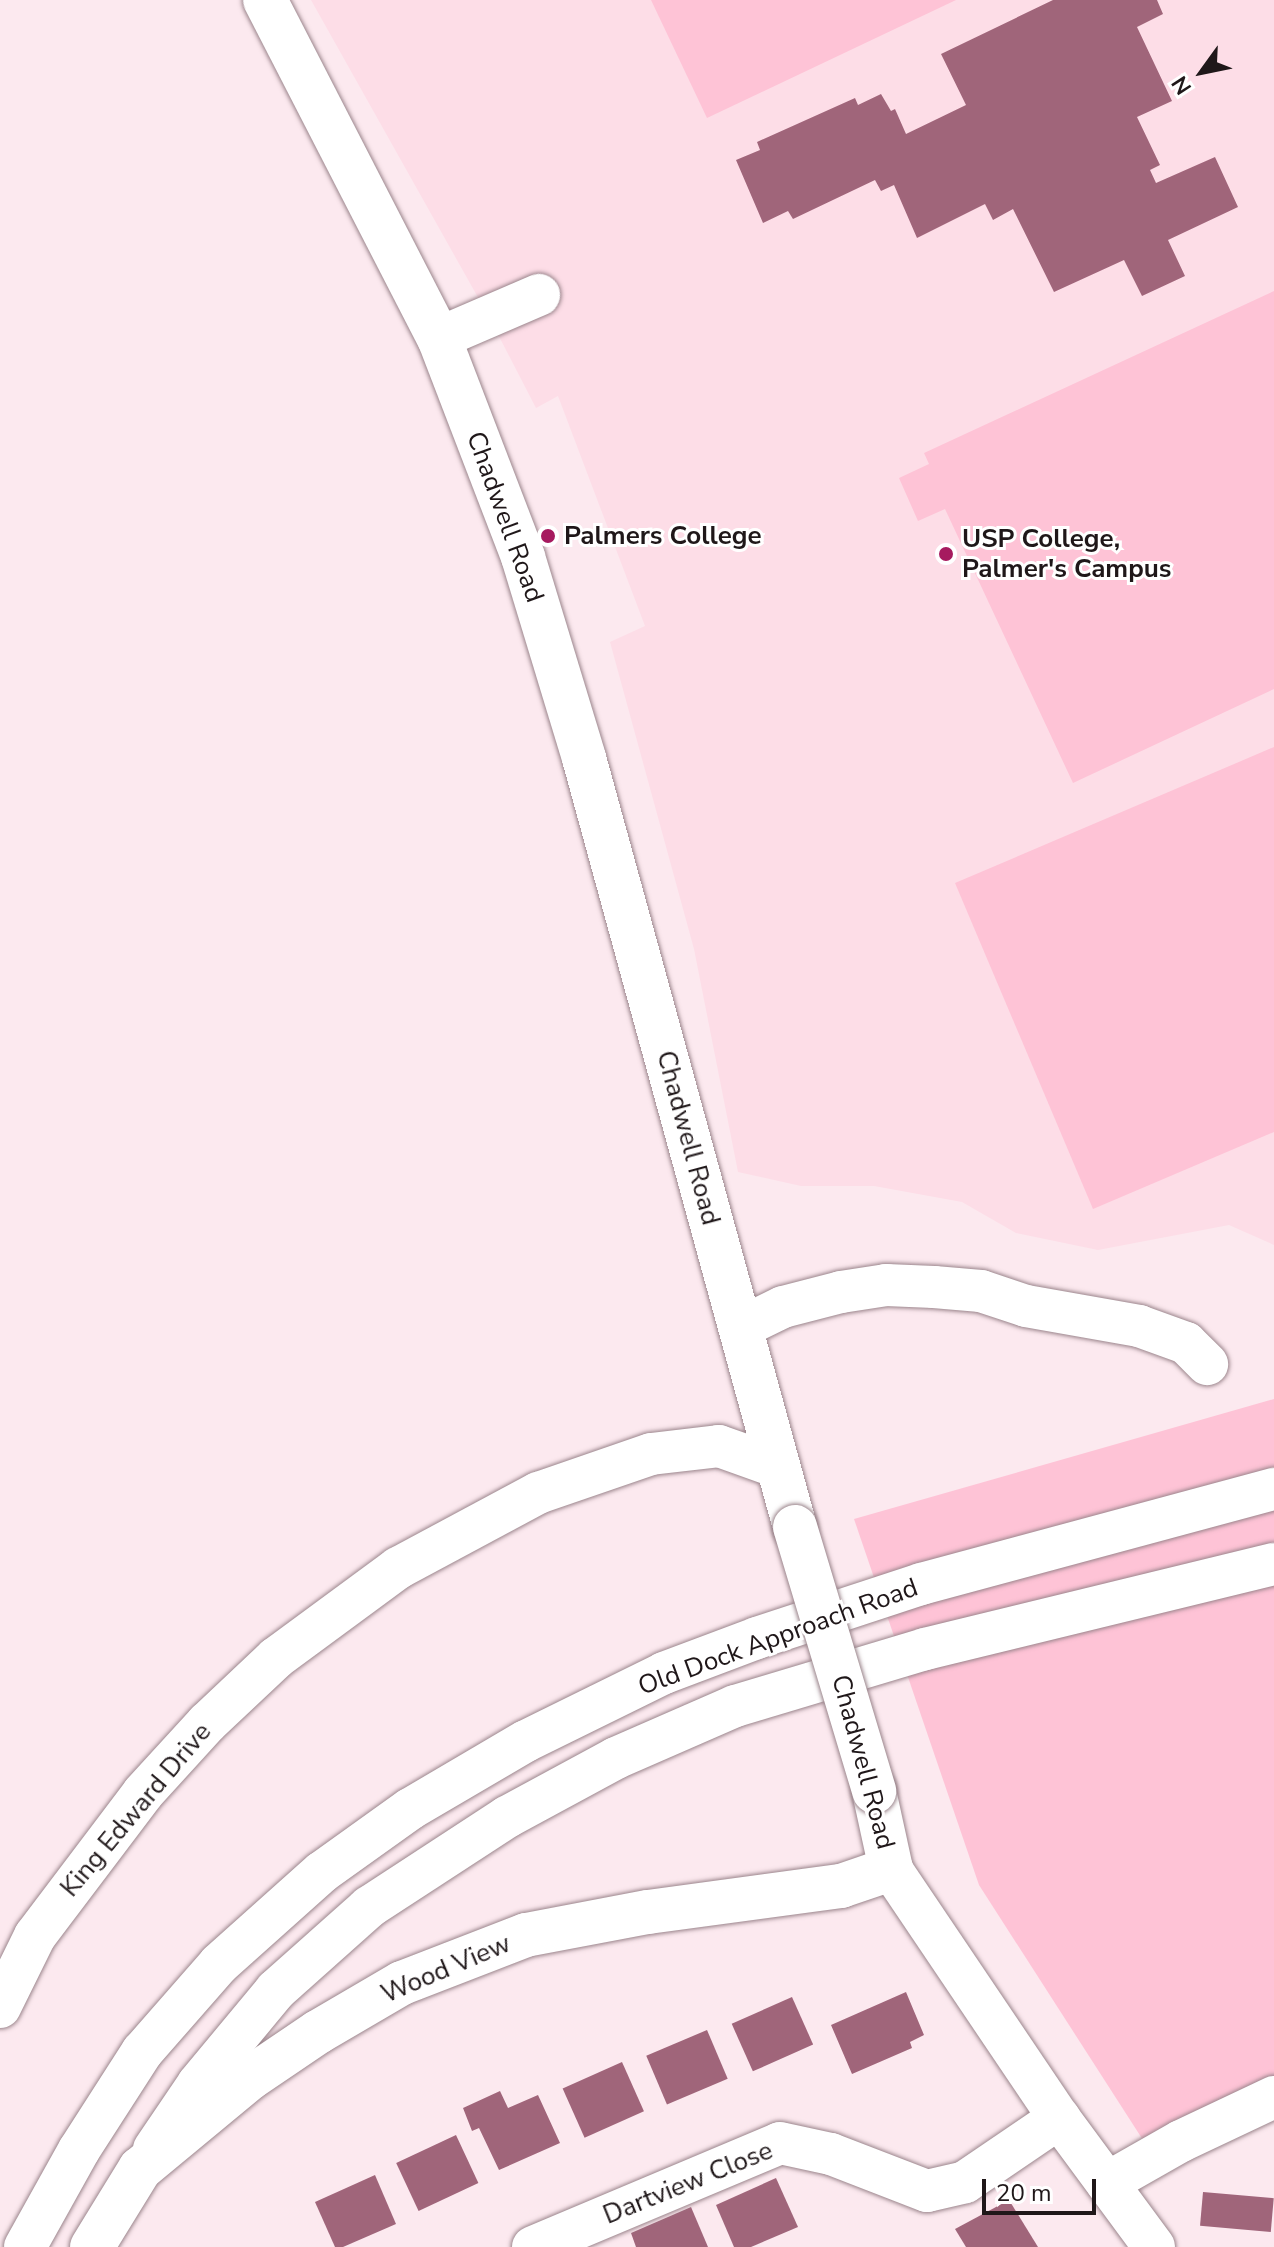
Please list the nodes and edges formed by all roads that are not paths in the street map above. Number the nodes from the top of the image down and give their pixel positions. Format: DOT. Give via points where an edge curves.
graph roads {
  1 [pos="265,0"];
  2 [pos="539,295"];
  3 [pos="439,338"];
  4 [pos="740,1328"];
  5 [pos="1207,1364"];
  6 [pos="778,1467"];
  7 [pos="1274,1489"];
  8 [pos="1274,1564"];
  9 [pos="891,1869"];
  10 [pos="0,2007"];
  11 [pos="1274,2097"];
  12 [pos="1059,2118"];
  13 [pos="140,2169"];
  14 [pos="1107,2183"];
  15 [pos="25,2247"];
  16 [pos="92,2247"];
  17 [pos="533,2247"];
  18 [pos="1154,2247"];
  1 -- 3 [label="main road, Chadwell Road"];
  2 -- 3 [label="street"];
  3 -- 4 [label="main road, Chadwell Road" via="523,557"];
  4 -- 5 [label="street" via="783,1307 841,1292 886,1285 934,1287 981,1291 1026,1306 1139,1326 1186,1343"];
  4 -- 6 [label="main road, Chadwell Road"];
  6 -- 9 [label="main road, Chadwell Road, bridge" via="874,1791"];
  6 -- 10 [label="street, King Edward Drive" via="719,1446 651,1454 538,1493 398,1568 276,1658 143,1793 35,1936"];
  7 -- 15 [label="street, Old Dock Approach Road" via="921,1584 757,1638 664,1673 526,1741 410,1809 322,1872 219,1964 134,2064"];
  8 -- 13 [label="street, Old Dock Approach Road" via="925,1649 735,1706 616,1758 507,1817 369,1907 276,1990 198,2084"];
  9 -- 12 [label="street, Chadwell Road"];
  9 -- 13 [label="main road, Wood View" via="841,1886 526,1935 402,1983 250,2078"];
  11 -- 14 [label="street"];
  12 -- 14 [label="street, Chadwell Road"];
  12 -- 17 [label="street, Dartview Close" via="965,2182 927,2191 831,2154 780,2143"];
  13 -- 16 [label="main road, Wood View"];
  14 -- 18 [label="street, Chadwell Road"];
}
